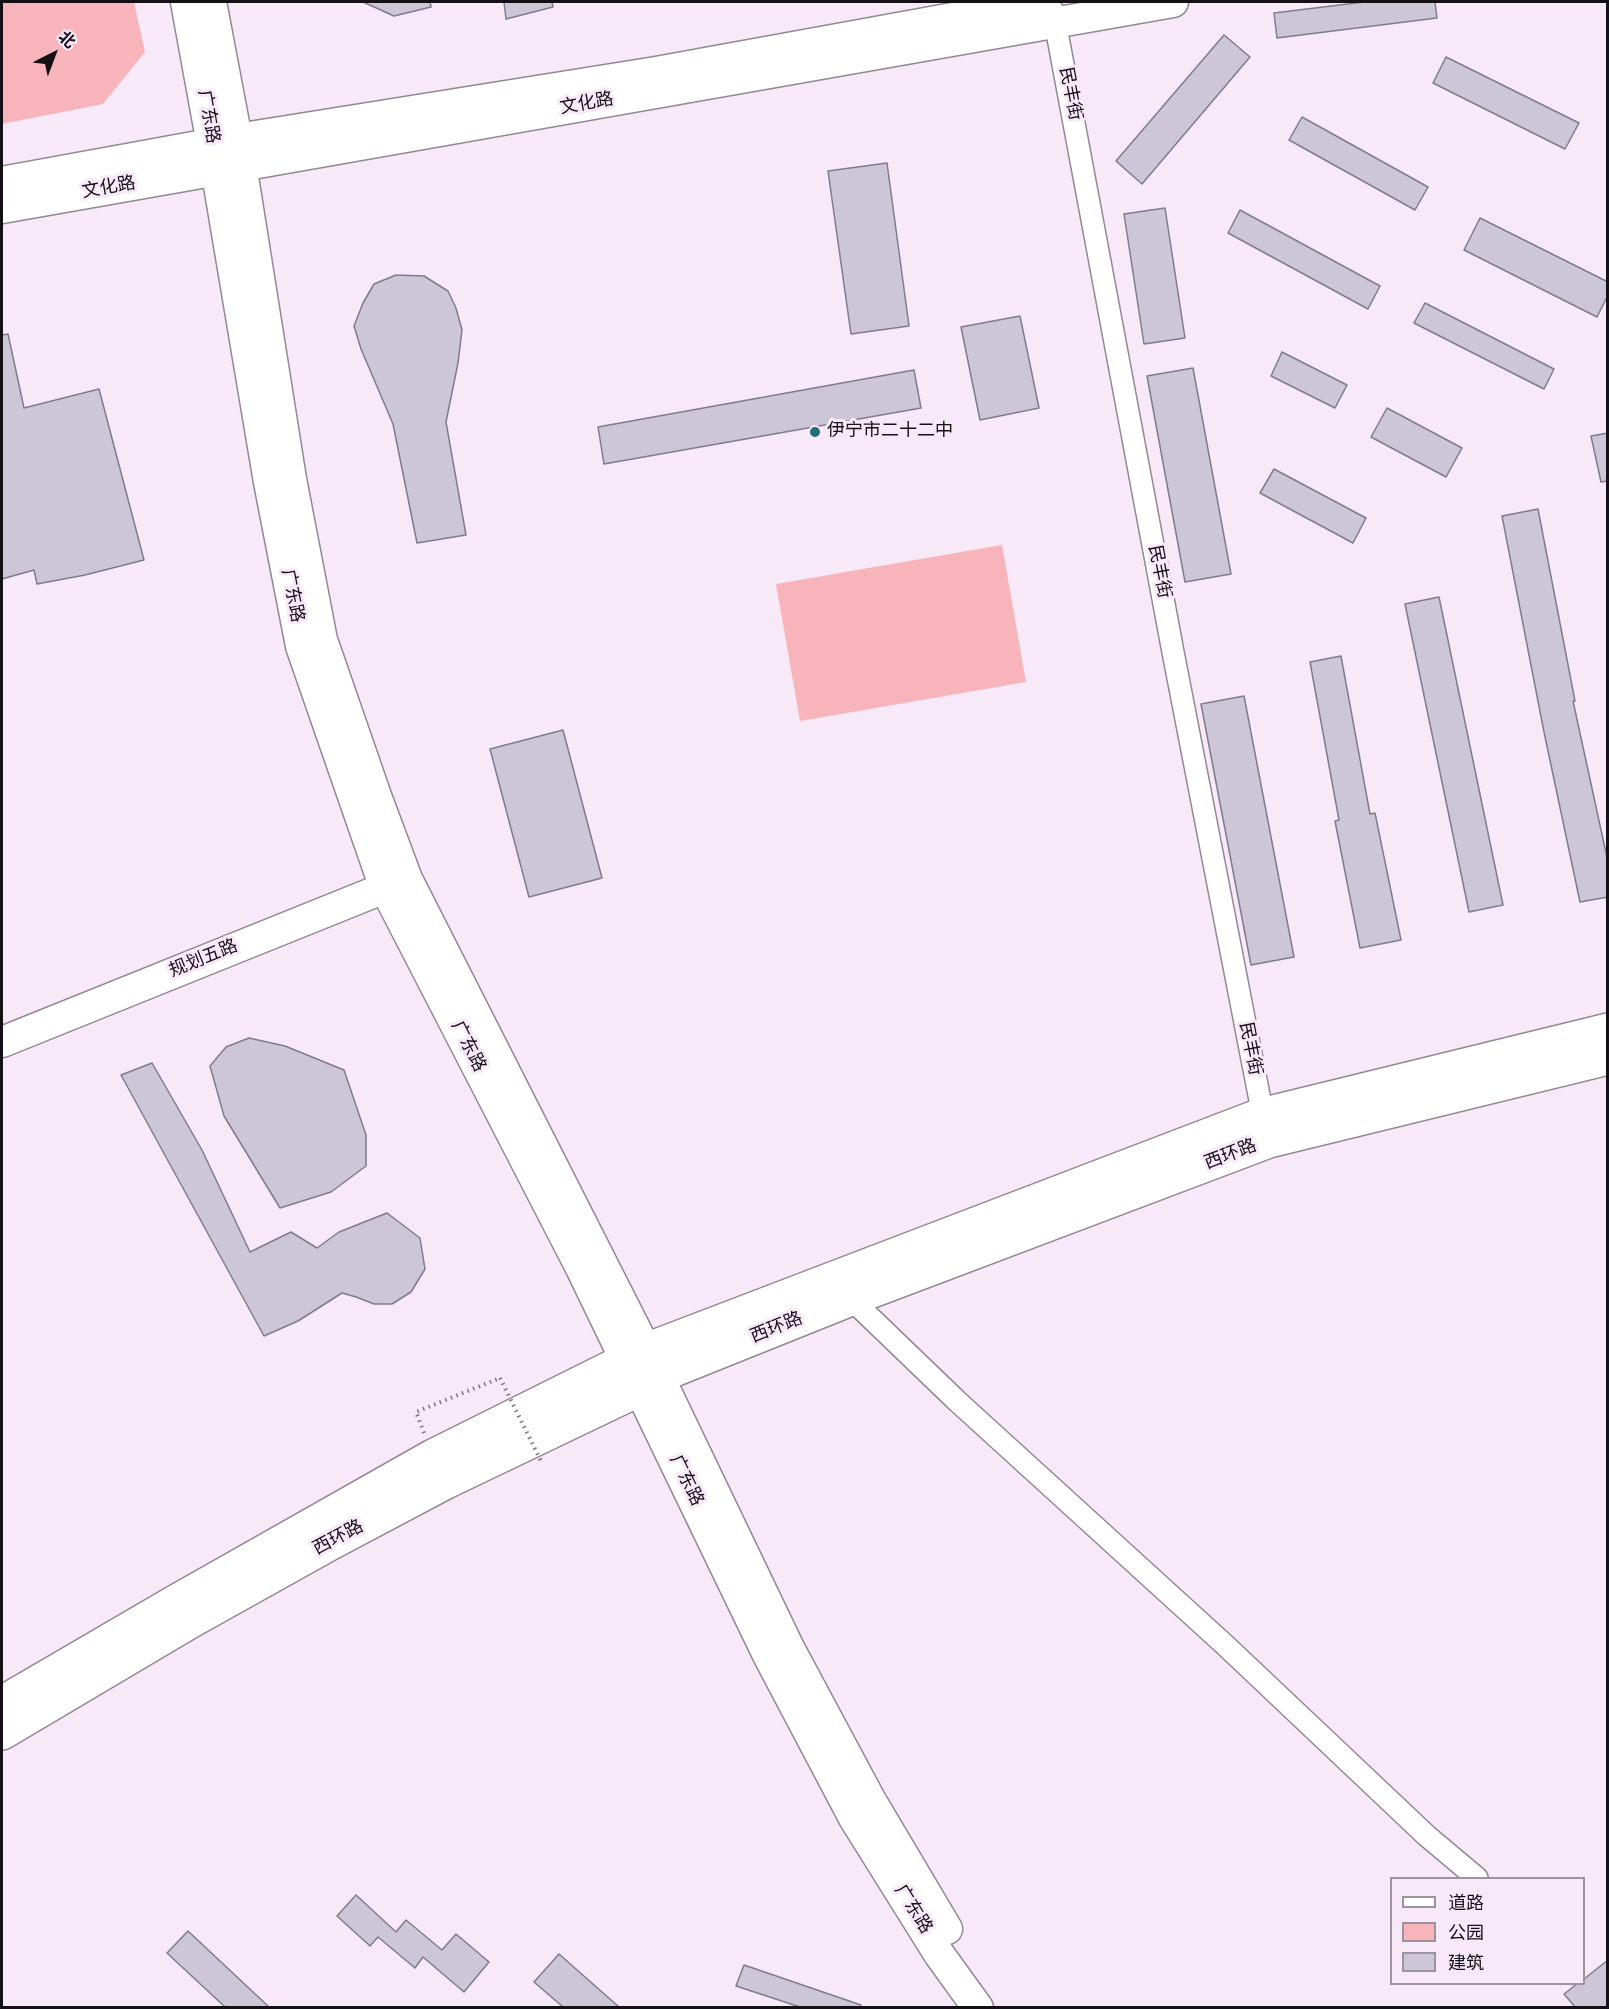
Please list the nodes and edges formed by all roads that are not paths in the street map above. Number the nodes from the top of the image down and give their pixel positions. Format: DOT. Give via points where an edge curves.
graph roads {
  1 [pos="186,2"];
  2 [pos="211,2"];
  3 [pos="1173,2"];
  4 [pos="1049,9"];
  5 [pos="226,154"];
  6 [pos="2,182"];
  7 [pos="2,208"];
  8 [pos="396,883"];
  9 [pos="1608,1030"];
  10 [pos="2,1042"];
  11 [pos="1608,1058"];
  12 [pos="1265,1128"];
  13 [pos="851,1299"];
  14 [pos="643,1368"];
  15 [pos="2,1703"];
  16 [pos="2,1733"];
  17 [pos="1476,1877"];
  18 [pos="978,2007"];
  19 [pos="1002,2007"];
  1 -- 5 [label="street, 广东路"];
  2 -- 5 [label="street, 广东路"];
  3 -- 4 [label="street, 文化路"];
  4 -- 5 [label="street, 文化路"];
  4 -- 12 [label="street, 民丰街"];
  5 -- 6 [label="street, 文化路"];
  5 -- 7 [label="street, 文化路"];
  5 -- 8 [label="street, 广东路" via="269,483 301,646"];
  8 -- 10 [label="street, 规划五路"];
  8 -- 14 [label="street, 广东路"];
  9 -- 12 [label="main road, 西环路"];
  11 -- 12 [label="main road, 西环路"];
  12 -- 13 [label="main road, 西环路"];
  12 -- 14 [label="main road, 西环路"];
  13 -- 14 [label="main road, 西环路"];
  13 -- 17 [label="street" via="1427,1836"];
  14 -- 15 [label="main road, 西环路" via="432,1456"];
  14 -- 16 [label="main road, 西环路" via="446,1482 190,1621"];
  14 -- 18 [label="street, 广东路" via="768,1655 854,1818"];
  14 -- 19 [label="street, 广东路" via="871,1801 957,1944"];
}
